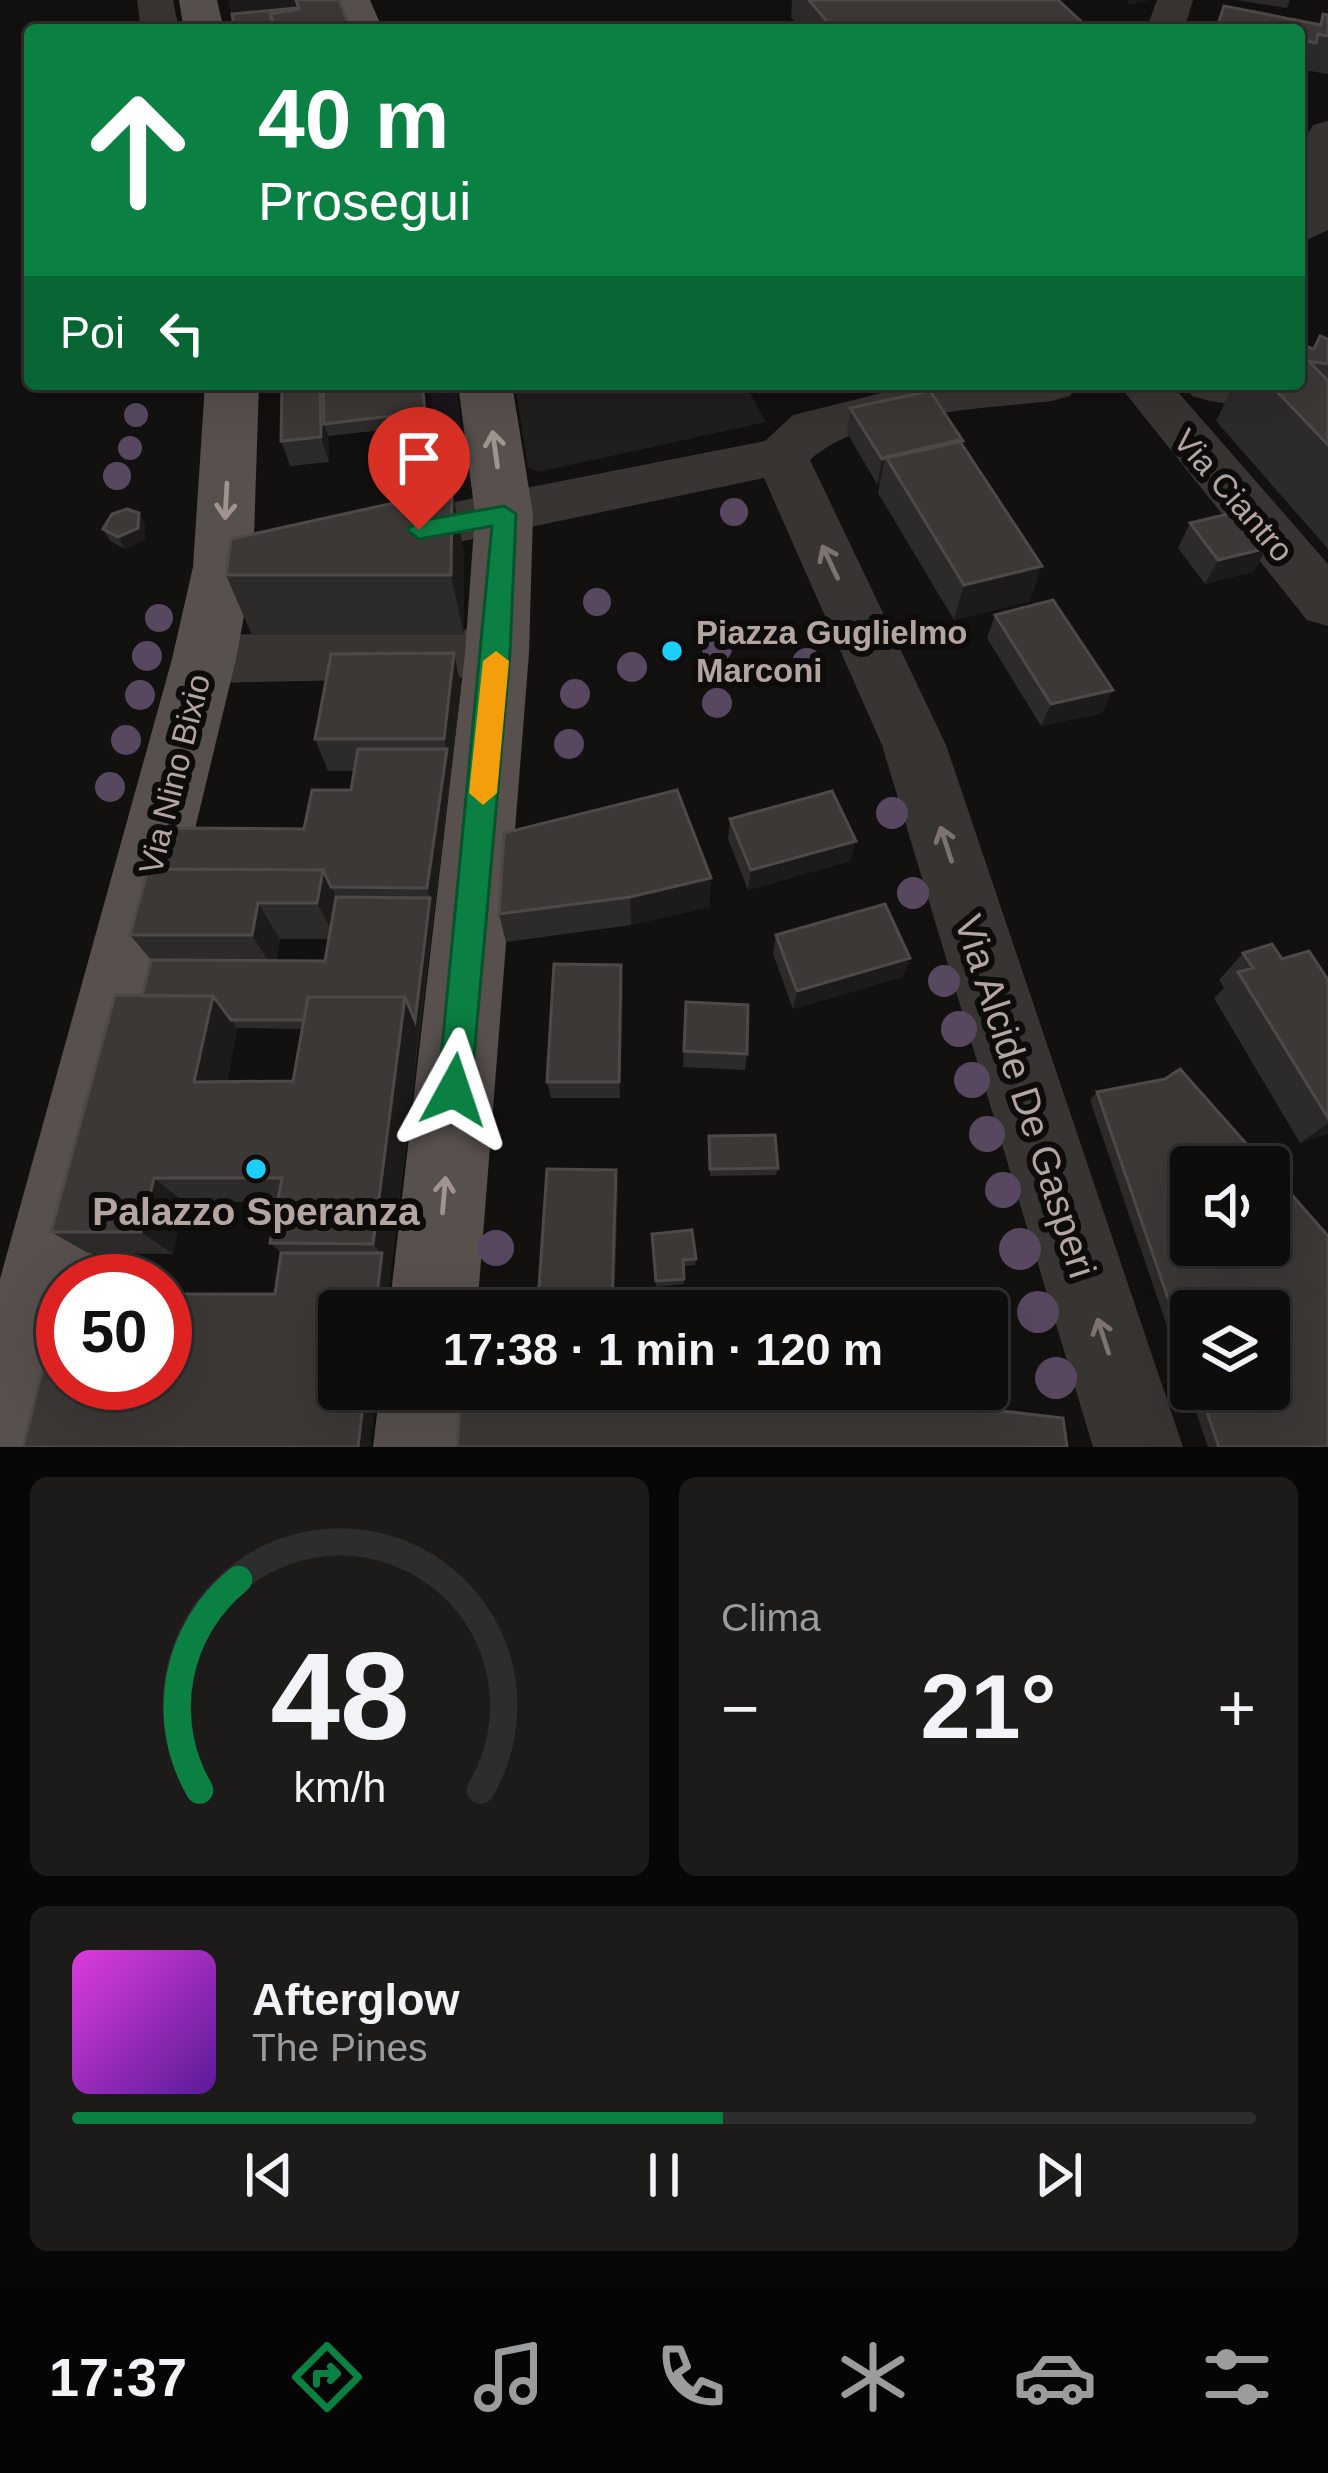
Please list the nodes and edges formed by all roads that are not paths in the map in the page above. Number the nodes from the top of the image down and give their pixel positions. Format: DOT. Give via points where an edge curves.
graph roads {
  1 [pos="1319,118"];
  2 [pos="1309,225"];
  3 [pos="233,390"];
  4 [pos="486,390"];
  5 [pos="1002,390"];
  6 [pos="1148,390"];
  7 [pos="1247,390"];
  8 [pos="1328,403"];
  9 [pos="781,456"];
  10 [pos="504,514"];
  11 [pos="272,558"];
  12 [pos="1328,604"];
  13 [pos="496,653"];
  14 [pos="204,659"];
  15 [pos="435,1290"];
  16 [pos="424,1410"];
  17 [pos="0,1447"];
  18 [pos="420,1447"];
  19 [pos="1138,1447"];
  1 -- 2 [label="street"];
  3 -- 11 [label="main road, Via Nino Bixio, one-way"];
  10 -- 4 [label="main road, one-way"];
  5 -- 9 [label="street" via="812,428"];
  6 -- 12 [label="street, Via Ciantro"];
  7 -- 8 [label="street, Via Ciantro"];
  9 -- 10 [label="street"];
  19 -- 9 [label="street, Via Alcide De Gasperi, one-way" via="914,745"];
  10 -- 11 [label="street"];
  10 -- 13 [label="main road"];
  11 -- 14 [label="main road, Via Nino Bixio"];
  13 -- 14 [label="street"];
  15 -- 13 [label="main road, one-way"];
  14 -- 17 [label="main road, Via Nino Bixio"];
  16 -- 18 [label="main road"];
}
